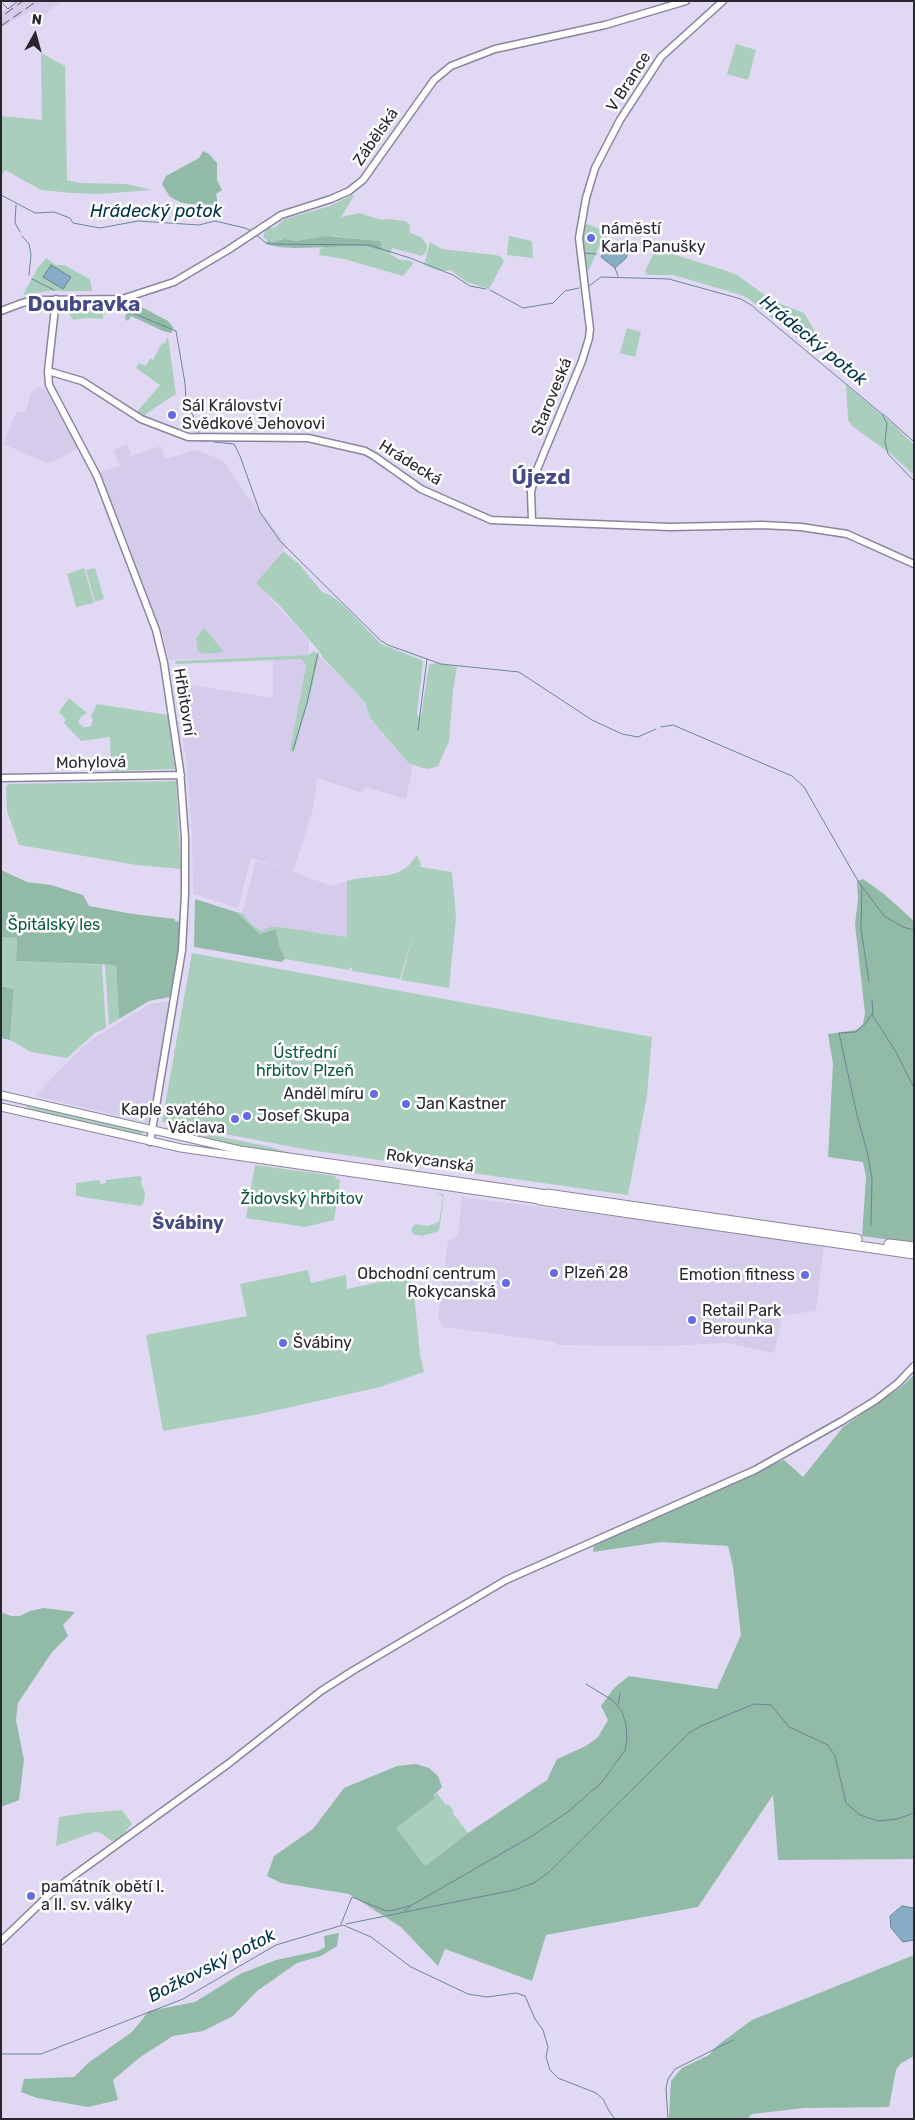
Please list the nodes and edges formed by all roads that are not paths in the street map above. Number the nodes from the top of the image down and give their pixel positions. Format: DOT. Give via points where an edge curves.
graph roads {
  1 [pos="686,1"];
  2 [pos="723,1"];
  3 [pos="585,280"];
  4 [pos="56,299"];
  5 [pos="1,312"];
  6 [pos="48,371"];
  7 [pos="532,521"];
  8 [pos="914,564"];
  9 [pos="181,775"];
  10 [pos="1,778"];
  11 [pos="1,1095"];
  12 [pos="1,1106"];
  13 [pos="152,1130"];
  14 [pos="150,1142"];
  15 [pos="544,1197"];
  16 [pos="859,1240"];
  17 [pos="914,1247"];
  18 [pos="914,1256"];
  19 [pos="914,1366"];
  20 [pos="1,1941"];
  1 -- 4 [label="street, Zábělská" via="606,25 495,49 450,66 428,88 363,180 349,191 285,213 174,282 122,299"];
  2 -- 3 [label="street, V Brance" via="661,57 620,120 595,168 579,238"];
  3 -- 7 [label="street, Staroveská" via="590,329 587,347 536,472 531,492"];
  4 -- 5 [label="street, Zábělská" via="30,301"];
  4 -- 6 [label="street, Hřbitovní"];
  6 -- 7 [label="street, Hrádecká" via="82,381 140,419 176,434 198,438 322,440 370,453 415,486 477,515 497,521"];
  6 -- 9 [label="street, Hřbitovní" via="49,385 99,481 156,630"];
  7 -- 8 [label="street, Hrádecká" via="680,527 771,525 833,531 864,540"];
  9 -- 10 [label="street, Mohylová"];
  9 -- 13 [label="street, Hřbitovní" via="185,872 182,950"];
  11 -- 13 [label="main road, Rokycanská"];
  12 -- 14 [label="main road, Rokycanská"];
  13 -- 14 [label="street, Hřbitovní"];
  13 -- 15 [label="main road, Rokycanská" via="266,1154"];
  14 -- 15 [label="main road, Rokycanská" via="202,1152"];
  15 -- 16 [label="highway, Rokycanská"];
  16 -- 17 [label="highway"];
  16 -- 18 [label="highway"];
  19 -- 20 [label="street" via="898,1383 846,1419 755,1470 506,1580 354,1670 321,1691 228,1764 60,1887"];
}
